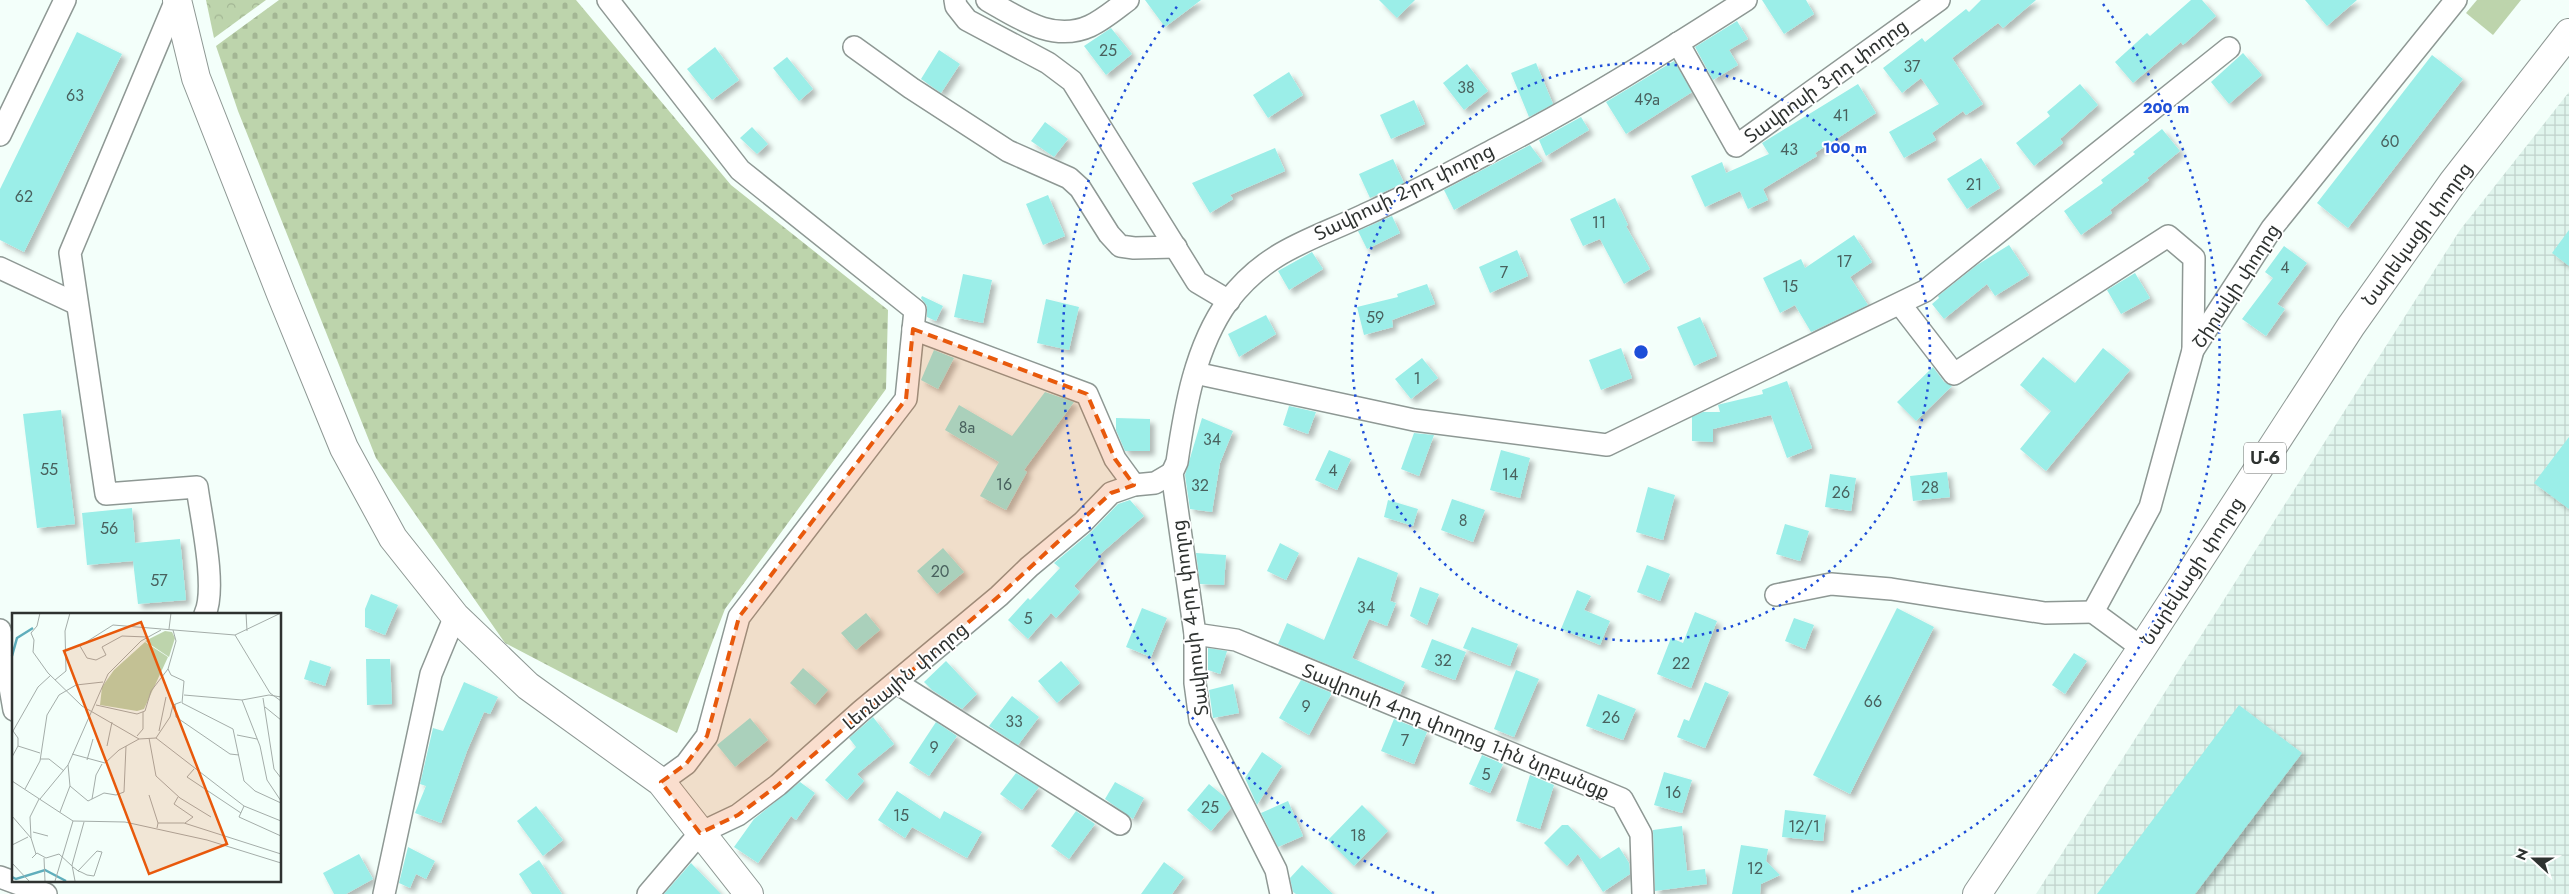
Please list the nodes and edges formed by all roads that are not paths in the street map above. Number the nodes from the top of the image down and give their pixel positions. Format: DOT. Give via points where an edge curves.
graph roads {
  1 [pos="65,0"];
  2 [pos="176,0"];
  3 [pos="608,0"];
  4 [pos="955,0"];
  5 [pos="987,0"];
  6 [pos="1128,0"];
  7 [pos="1746,0"];
  8 [pos="1939,0"];
  9 [pos="2456,0"];
  10 [pos="2569,33"];
  11 [pos="1678,43"];
  12 [pos="854,47"];
  13 [pos="2229,48"];
  14 [pos="0,135"];
  15 [pos="1176,247"];
  16 [pos="0,268"];
  17 [pos="1229,300"];
  18 [pos="77,304"];
  19 [pos="1900,304"];
  20 [pos="913,329"];
  21 [pos="2193,350"];
  22 [pos="1195,373"];
  23 [pos="1172,473"];
  24 [pos="1134,485"];
  25 [pos="1776,595"];
  26 [pos="2093,612"];
  27 [pos="206,613"];
  28 [pos="455,616"];
  29 [pos="0,630"];
  30 [pos="1195,634"];
  31 [pos="2142,648"];
  32 [pos="897,682"];
  33 [pos="12,699"];
  34 [pos="662,782"];
  35 [pos="1120,824"];
  36 [pos="700,833"];
  37 [pos="0,877"];
  38 [pos="12,881"];
  39 [pos="14,882"];
  40 [pos="46,894"];
  41 [pos="384,894"];
  42 [pos="648,894"];
  43 [pos="749,894"];
  44 [pos="1281,894"];
  45 [pos="1643,894"];
  46 [pos="1977,894"];
  1 -- 14 [label="street"];
  2 -- 18 [label="street" via="70,253"];
  2 -- 28 [label="main road" via="196,78 344,448 394,538"];
  3 -- 20 [label="street" via="740,170 914,310"];
  4 -- 15 [label="street" via="967,20 1048,63 1072,81"];
  5 -- 6 [label="street" via="1037,28 1071,33 1092,26"];
  7 -- 11 [label="street, Տավրոսի 2-րդ փողոց"];
  8 -- 11 [label="street, Տավրոսի 3-րդ փողոց" via="1736,146"];
  9 -- 21 [label="street, Շիրակի փողոց" via="2272,228"];
  10 -- 31 [label="main road, Նարեկացի փողոց / Մ-6" via="2452,182 2351,326"];
  11 -- 17 [label="street, Տավրոսի 2-րդ փողոց" via="1502,146 1364,216 1294,244 1258,269"];
  12 -- 15 [label="street" via="1008,151 1068,178 1080,188 1120,246"];
  13 -- 19 [label="street" via="1925,291"];
  15 -- 17 [label="street" via="1197,282"];
  16 -- 18 [label="street"];
  17 -- 22 [label="street, Տավրոսի 2-րդ փողոց" via="1209,331"];
  18 -- 27 [label="street" via="106,494 197,488 206,554 209,606"];
  19 -- 21 [label="street" via="1954,374 2168,236 2194,258"];
  19 -- 22 [label="street" via="1607,445 1414,420"];
  20 -- 24 [label="street" via="1087,394 1115,459"];
  20 -- 34 [label="street" via="906,399 740,617 707,736 686,764"];
  21 -- 26 [label="street, Շիրակի փողոց" via="2150,507"];
  22 -- 23 [label="street, Տավրոսի 2-րդ փողոց"];
  23 -- 24 [label="street, Լեռնային փողոց" via="1155,482"];
  23 -- 30 [label="street, Տավրոսի 4-րդ փողոց"];
  24 -- 32 [label="street, Լեռնային փողոց" via="1111,493 1000,596"];
  25 -- 26 [label="street" via="1831,584 1891,589 2045,613"];
  26 -- 31 [label="street"];
  28 -- 34 [label="main road" via="528,686"];
  28 -- 41 [label="street" via="430,674"];
  29 -- 33 [label="street"];
  30 -- 44 [label="street, Տավրոսի 4-րդ փողոց" via="1195,682 1200,720 1276,870"];
  30 -- 45 [label="street, Տավրոսի 4-րդ փողոց 1-ին նրբանցք" via="1236,640 1622,799 1641,834"];
  31 -- 46 [label="main road, Նարեկացի փողոց / Մ-6"];
  32 -- 35 [label="street"];
  32 -- 36 [label="street, Լեռնային փողոց" via="778,785 738,815"];
  34 -- 36 [label="main road"];
  36 -- 42 [label="street, Լեռնային փողոց"];
  36 -- 43 [label="main road"];
  37 -- 38 [label="street"];
  39 -- 40 [label="street"];
}
